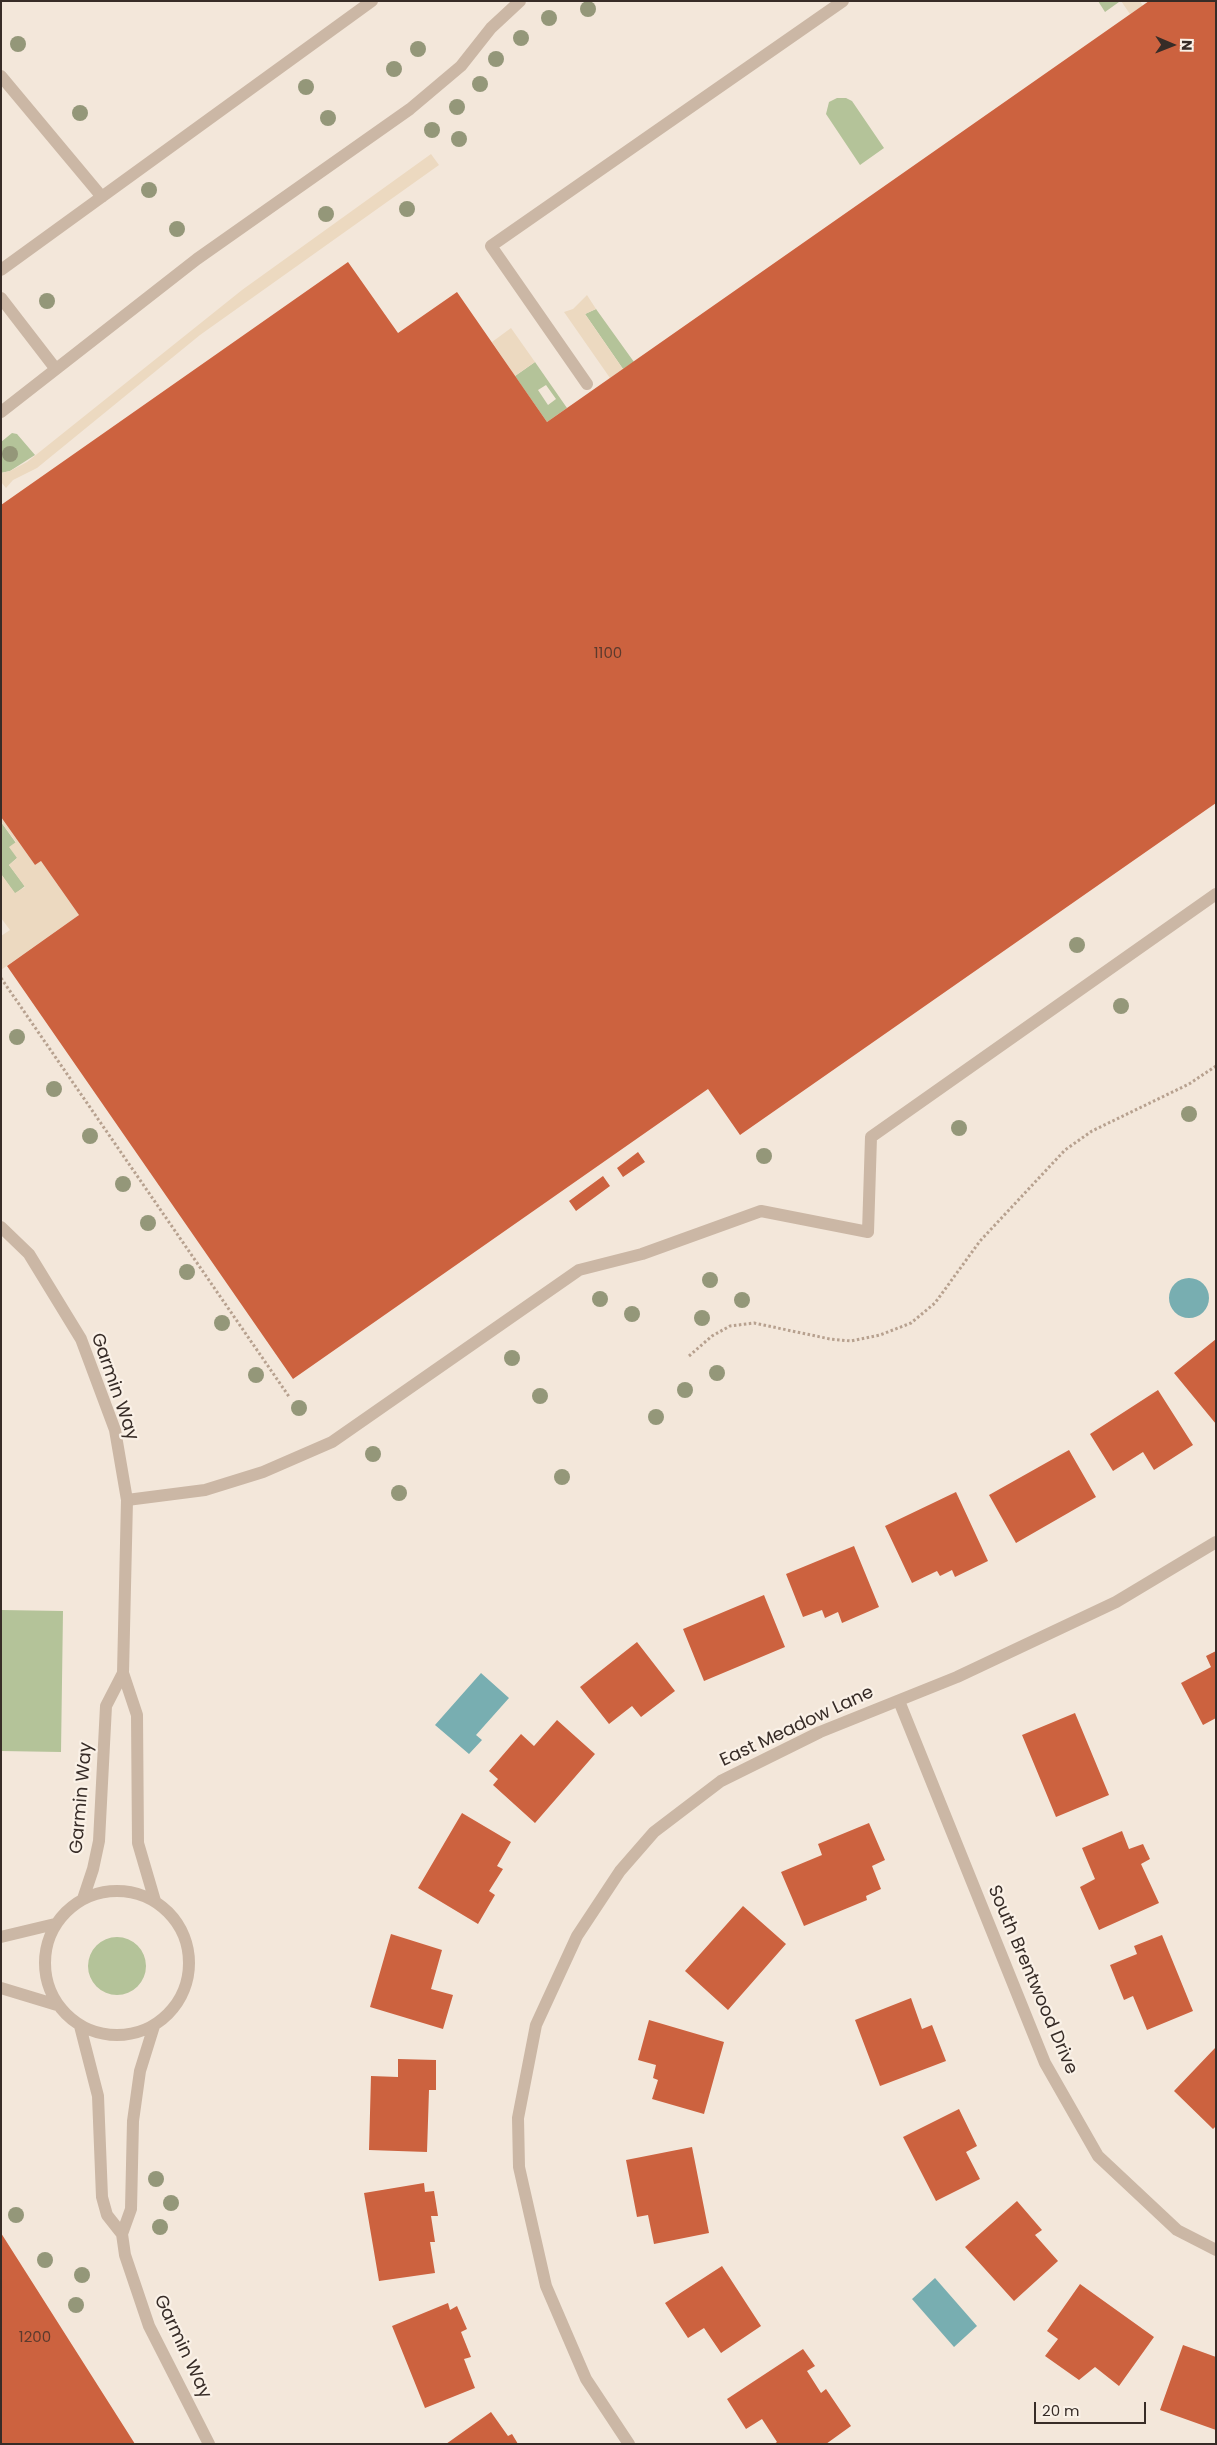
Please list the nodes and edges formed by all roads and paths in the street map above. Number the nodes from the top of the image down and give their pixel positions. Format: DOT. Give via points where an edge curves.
graph roads {
  1 [pos="372,1"];
  2 [pos="520,1"];
  3 [pos="839,2"];
  4 [pos="1,76"];
  5 [pos="102,197"];
  6 [pos="1,270"];
  7 [pos="1,298"];
  8 [pos="56,368"];
  9 [pos="587,384"];
  10 [pos="1,412"];
  11 [pos="1216,894"];
  12 [pos="1,978"];
  13 [pos="1216,1066"];
  14 [pos="1,1227"];
  15 [pos="689,1356"];
  16 [pos="290,1398"];
  17 [pos="127,1500"];
  18 [pos="1216,1542"];
  19 [pos="123,1672"];
  20 [pos="898,1701"];
  21 [pos="83,1899"];
  22 [pos="156,1901"];
  23 [pos="55,1924"];
  24 [pos="1,1937"];
  25 [pos="1,1988"];
  26 [pos="57,2005"];
  27 [pos="80,2026"];
  28 [pos="154,2026"];
  29 [pos="122,2234"];
  30 [pos="1216,2250"];
  31 [pos="209,2444"];
  32 [pos="630,2444"];
  1 -- 5 [label="street"];
  2 -- 8 [label="street" via="491,28 461,66 410,109 197,259"];
  3 -- 9 [label="street" via="491,246"];
  4 -- 5 [label="street"];
  5 -- 6 [label="street"];
  7 -- 8 [label="street"];
  8 -- 10 [label="street"];
  11 -- 17 [label="street" via="871,1137 868,1232 761,1212 642,1254 579,1270 332,1442 263,1472 205,1490"];
  12 -- 16 [label="path"];
  13 -- 15 [label="path" via="1189,1084 1092,1131 1065,1150 980,1241 935,1303 911,1323 880,1335 851,1341 754,1323 730,1326 712,1336"];
  14 -- 17 [label="street, Garmin Way" via="29,1254 81,1339 115,1430"];
  17 -- 19 [label="street, Garmin Way"];
  18 -- 20 [label="street, East Meadow Lane" via="1116,1602 957,1677"];
  19 -- 21 [label="street, Garmin Way" via="106,1706 99,1841"];
  19 -- 22 [label="street, Garmin Way" via="137,1715 138,1843"];
  20 -- 30 [label="street, South Brentwood Drive" via="1045,2063 1098,2156 1177,2230"];
  20 -- 32 [label="street, East Meadow Lane" via="820,1732 721,1781 654,1832 620,1871 577,1936 536,2025 518,2118 519,2167 546,2286 586,2379"];
  21 -- 22 [label="street, Garmin Way" via="101,1892 120,1890"];
  21 -- 23 [label="street, Garmin Way"];
  22 -- 28 [label="street, Garmin Way" via="167,1910 184,1935 190,1964 183,1993 171,2011"];
  23 -- 24 [label="street"];
  23 -- 26 [label="street, Garmin Way" via="47,1942 44,1961 50,1991"];
  25 -- 26 [label="street"];
  26 -- 27 [label="street, Garmin Way"];
  27 -- 28 [label="street, Garmin Way" via="109,2036 124,2036"];
  27 -- 29 [label="street, Garmin Way" via="98,2096 102,2197 107,2215"];
  28 -- 29 [label="street, Garmin Way" via="140,2071 133,2121 131,2209"];
  29 -- 31 [label="street, Garmin Way" via="149,2326"];
}
